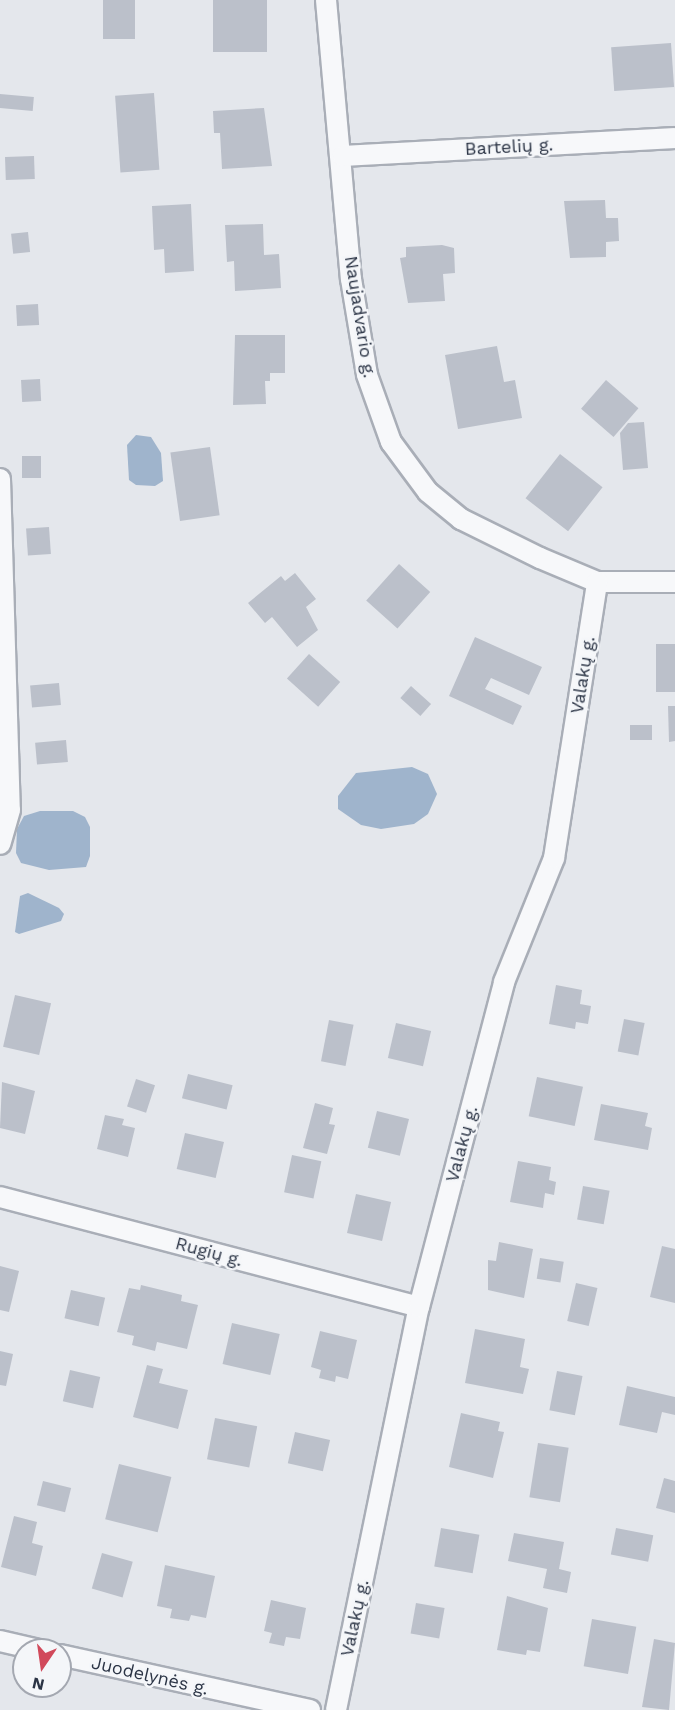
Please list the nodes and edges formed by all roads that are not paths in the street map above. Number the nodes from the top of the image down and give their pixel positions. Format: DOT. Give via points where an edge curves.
graph roads {
  1 [pos="326,0"];
  2 [pos="675,138"];
  3 [pos="343,156"];
  4 [pos="0,479"];
  5 [pos="597,582"];
  6 [pos="675,582"];
  7 [pos="4,719"];
  8 [pos="0,844"];
  9 [pos="0,1197"];
  10 [pos="419,1307"];
  11 [pos="72,1658"];
  12 [pos="310,1710"];
  13 [pos="336,1710"];
  1 -- 3 [label="street, Naujadvario g."];
  2 -- 3 [label="street, Bartelių g."];
  3 -- 5 [label="street, Naujadvario g." via="351,279 367,375 391,442 428,492 461,519"];
  4 -- 7 [label="street"];
  5 -- 6 [label="street, Naujadvario g."];
  5 -- 10 [label="street, Valakų g." via="554,858 504,982"];
  7 -- 8 [label="street" via="10,810"];
  9 -- 10 [label="street, Rugių g."];
  10 -- 13 [label="street, Valakų g."];
  11 -- 12 [label="street, Juodelynės g."];
}
